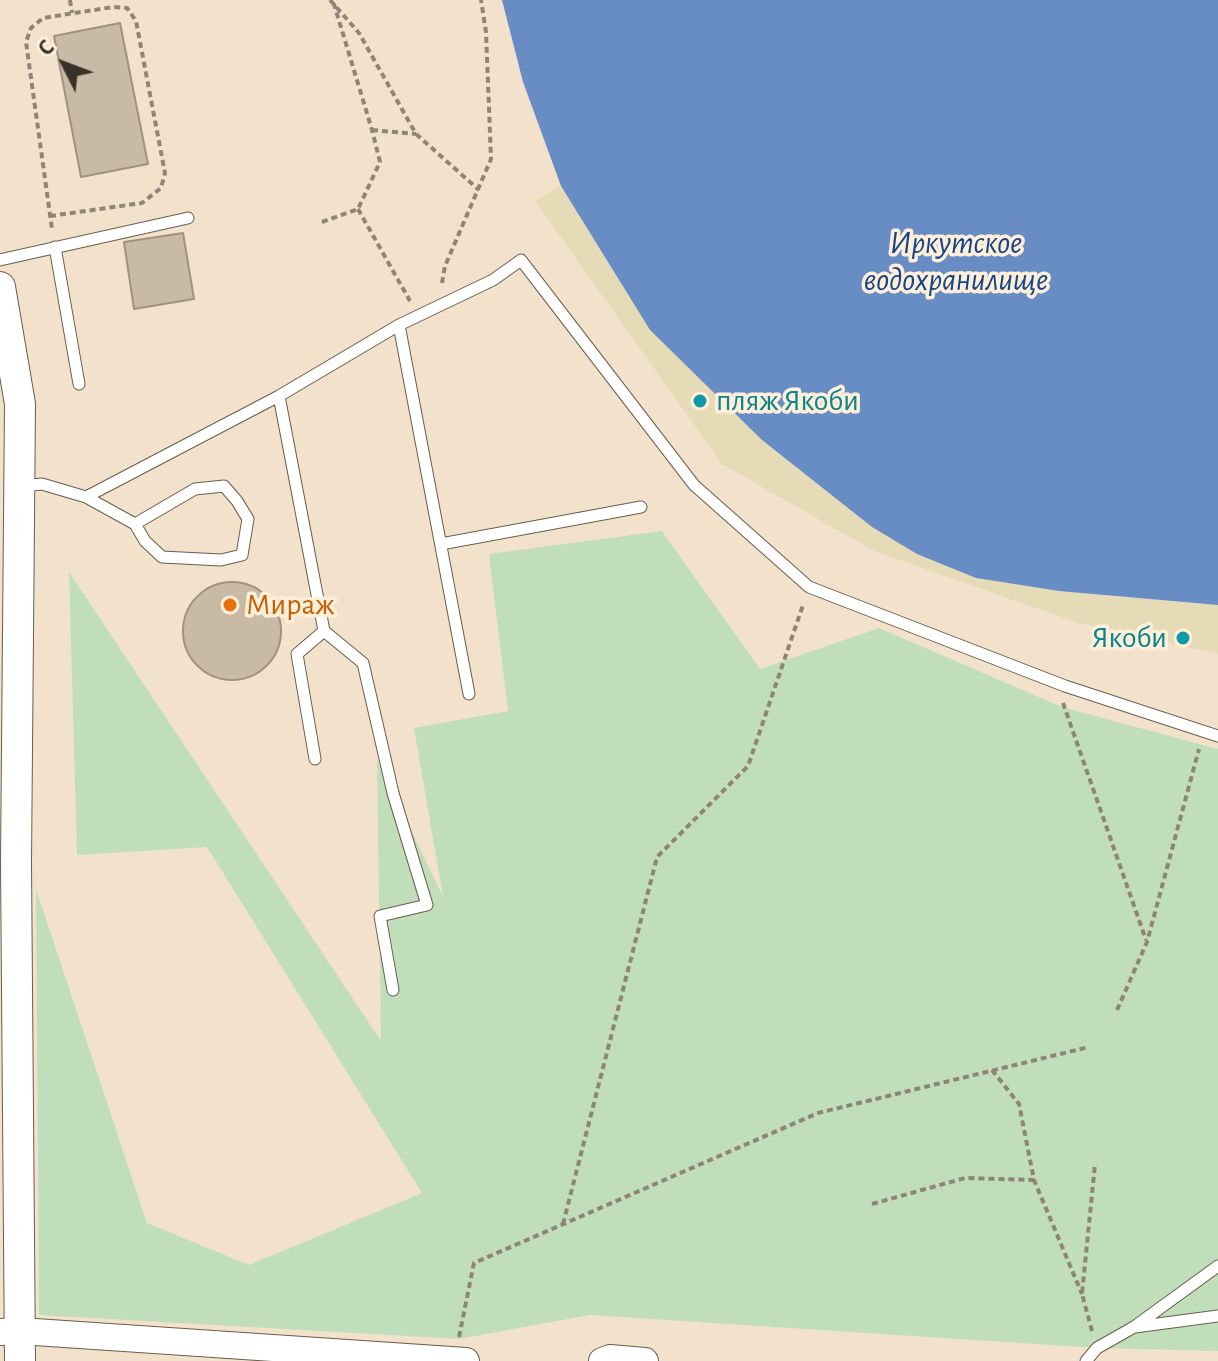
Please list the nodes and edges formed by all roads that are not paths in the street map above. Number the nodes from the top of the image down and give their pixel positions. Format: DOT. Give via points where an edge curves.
graph roads {
  1 [pos="188,218"];
  2 [pos="55,247"];
  3 [pos="0,260"];
  4 [pos="0,287"];
  5 [pos="399,325"];
  6 [pos="79,384"];
  7 [pos="279,396"];
  8 [pos="21,486"];
  9 [pos="86,497"];
  10 [pos="641,507"];
  11 [pos="135,524"];
  12 [pos="441,544"];
  13 [pos="324,631"];
  14 [pos="469,694"];
  15 [pos="1218,736"];
  16 [pos="315,759"];
  17 [pos="393,990"];
  18 [pos="1218,1266"];
  19 [pos="1218,1316"];
  20 [pos="1134,1327"];
  21 [pos="13,1341"];
  22 [pos="463,1350"];
  23 [pos="171,1351"];
  24 [pos="10,1361"];
  25 [pos="602,1361"];
  26 [pos="645,1361"];
  27 [pos="1086,1361"];
  1 -- 2 [label="lane"];
  2 -- 3 [label="lane"];
  2 -- 6 [label="lane"];
  4 -- 8 [label="main road" via="20,404"];
  5 -- 7 [label="lane"];
  5 -- 12 [label="lane"];
  5 -- 15 [label="lane" via="493,280 521,260 694,485 809,587 1065,686"];
  7 -- 9 [label="lane"];
  7 -- 13 [label="lane"];
  8 -- 9 [label="lane" via="42,484"];
  8 -- 21 [label="main road"];
  9 -- 11 [label="lane"];
  10 -- 12 [label="lane"];
  11 -- 11 [label="lane" via="162,557 221,560 242,555 248,519 224,486 195,489"];
  12 -- 14 [label="lane"];
  13 -- 16 [label="lane" via="297,654"];
  13 -- 17 [label="lane" via="363,663 393,793 427,905 380,916"];
  18 -- 20 [label="lane"];
  19 -- 20 [label="lane"];
  20 -- 27 [label="lane" via="1097,1348"];
  21 -- 23 [label="street"];
  21 -- 24 [label="main road"];
  22 -- 23 [label="street"];
  25 -- 26 [label="street"];
}
